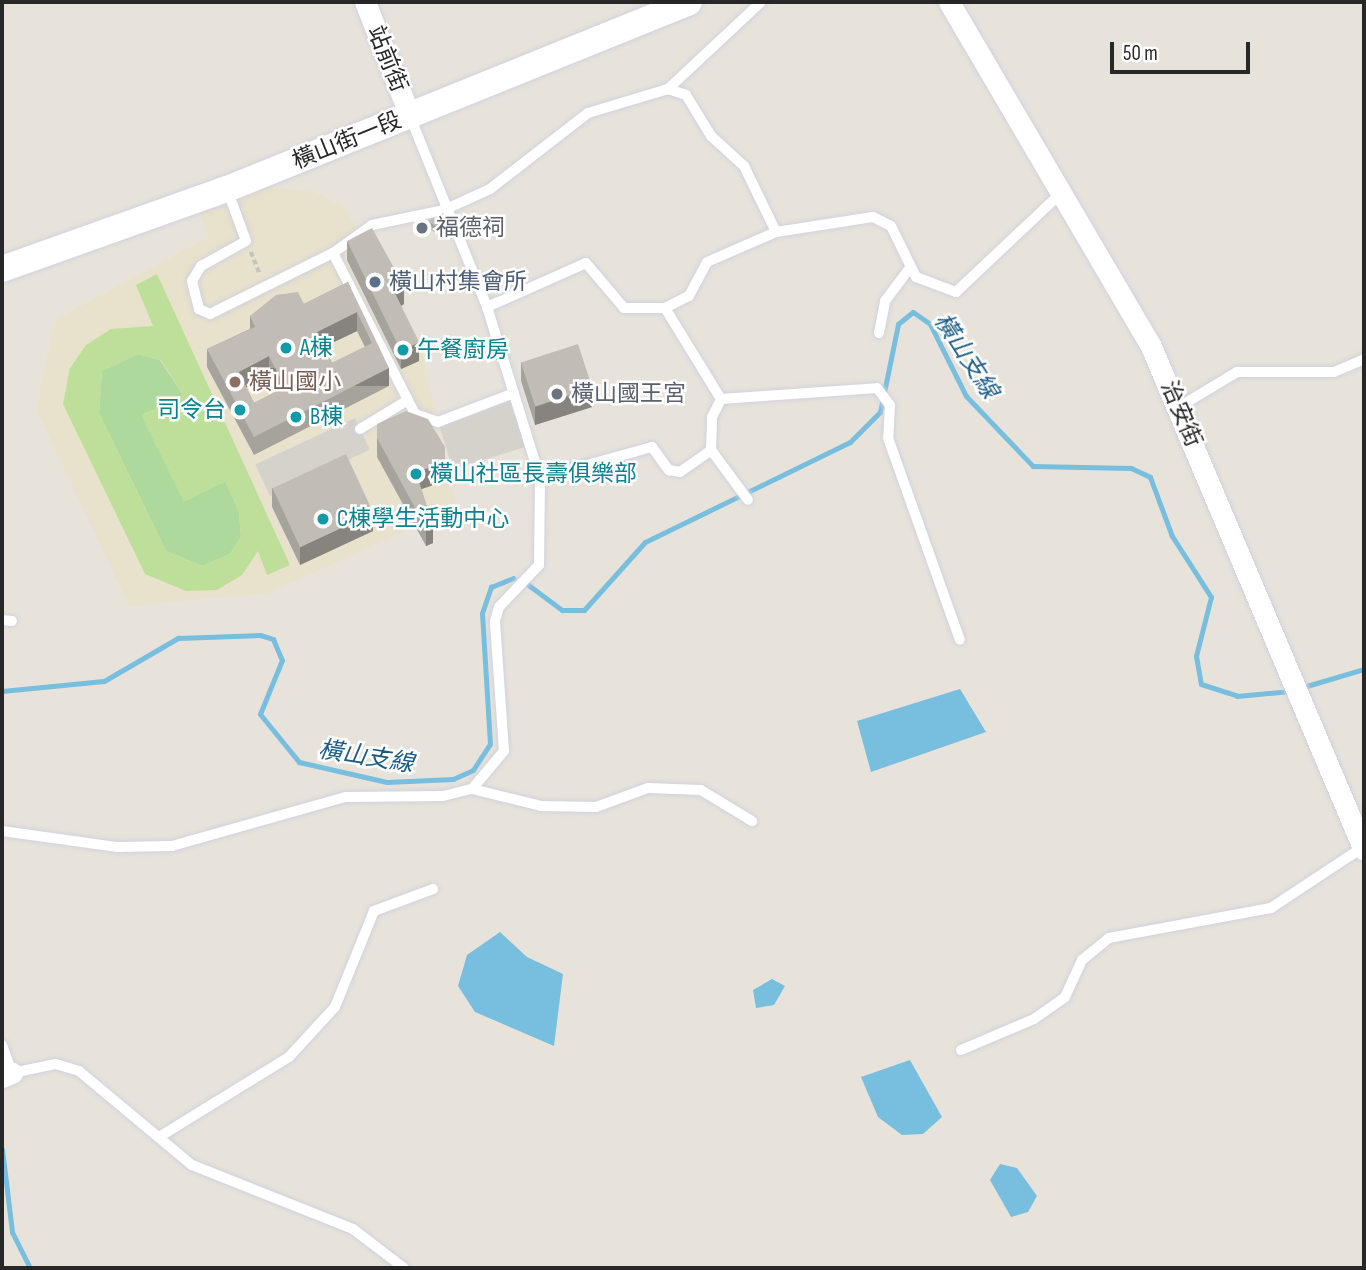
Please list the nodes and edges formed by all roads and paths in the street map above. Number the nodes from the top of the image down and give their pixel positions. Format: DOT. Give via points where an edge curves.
graph roads {
  1 [pos="365,2"];
  2 [pos="689,2"];
  3 [pos="761,2"];
  4 [pos="953,3"];
  5 [pos="668,89"];
  6 [pos="410,116"];
  7 [pos="226,189"];
  8 [pos="1062,192"];
  9 [pos="444,210"];
  10 [pos="776,232"];
  11 [pos="246,241"];
  12 [pos="333,253"];
  13 [pos="2,269"];
  14 [pos="908,270"];
  15 [pos="265,287"];
  16 [pos="487,307"];
  17 [pos="665,308"];
  18 [pos="879,333"];
  19 [pos="1364,359"];
  20 [pos="514,394"];
  21 [pos="721,399"];
  22 [pos="408,400"];
  23 [pos="1179,407"];
  24 [pos="360,429"];
  25 [pos="711,450"];
  26 [pos="540,478"];
  27 [pos="748,500"];
  28 [pos="960,640"];
  29 [pos="472,789"];
  30 [pos="752,821"];
  31 [pos="2,831"];
  32 [pos="1364,849"];
  33 [pos="433,889"];
  34 [pos="2,1045"];
  35 [pos="961,1049"];
  36 [pos="7,1075"];
  37 [pos="159,1137"];
  38 [pos="404,1268"];
  1 -- 6 [label="street, 站前街"];
  2 -- 6 [label="street, 橫山街一段"];
  3 -- 5 [label="lane"];
  4 -- 8 [label="street, 治安街"];
  5 -- 9 [label="lane" via="588,113 491,189"];
  5 -- 10 [label="lane" via="686,95 711,136 744,166"];
  6 -- 7 [label="street, 橫山街一段"];
  6 -- 9 [label="lane"];
  7 -- 11 [label="lane"];
  7 -- 13 [label="street, 橫山街一段"];
  8 -- 14 [label="lane" via="956,292"];
  8 -- 23 [label="street, 治安街"];
  9 -- 12 [label="lane" via="372,225"];
  9 -- 16 [label="lane" via="454,219"];
  10 -- 14 [label="lane" via="884,219"];
  10 -- 17 [label="lane" via="707,262 688,296"];
  11 -- 15 [label="path"];
  11 -- 15 [label="lane" via="201,266 192,281 200,309 210,314"];
  12 -- 15 [label="lane"];
  12 -- 22 [label="lane"];
  14 -- 18 [label="lane" via="885,301"];
  16 -- 17 [label="lane" via="586,263 624,308"];
  16 -- 20 [label="lane"];
  17 -- 21 [label="lane"];
  19 -- 23 [label="lane" via="1334,372 1237,372"];
  20 -- 22 [label="lane" via="438,422 415,414"];
  20 -- 26 [label="lane"];
  21 -- 25 [label="lane" via="712,418"];
  21 -- 28 [label="lane" via="877,388 890,405 888,438"];
  22 -- 24 [label="lane"];
  23 -- 32 [label="street, 治安街"];
  25 -- 26 [label="lane" via="680,472 669,470 652,447"];
  25 -- 27 [label="lane"];
  26 -- 29 [label="lane" via="539,565 499,607 495,621 504,751"];
  29 -- 30 [label="lane" via="541,806 596,807 648,788 701,790"];
  29 -- 31 [label="lane" via="443,796 345,797 172,846 118,847"];
  32 -- 35 [label="lane" via="1271,908 1109,938 1082,960 1065,997 1034,1019"];
  33 -- 37 [label="lane" via="374,911 335,1007 289,1057"];
  34 -- 36 [label="lane"];
  36 -- 37 [label="lane" via="56,1064 79,1071"];
  37 -- 38 [label="lane" via="223,1181 353,1229"];
}
